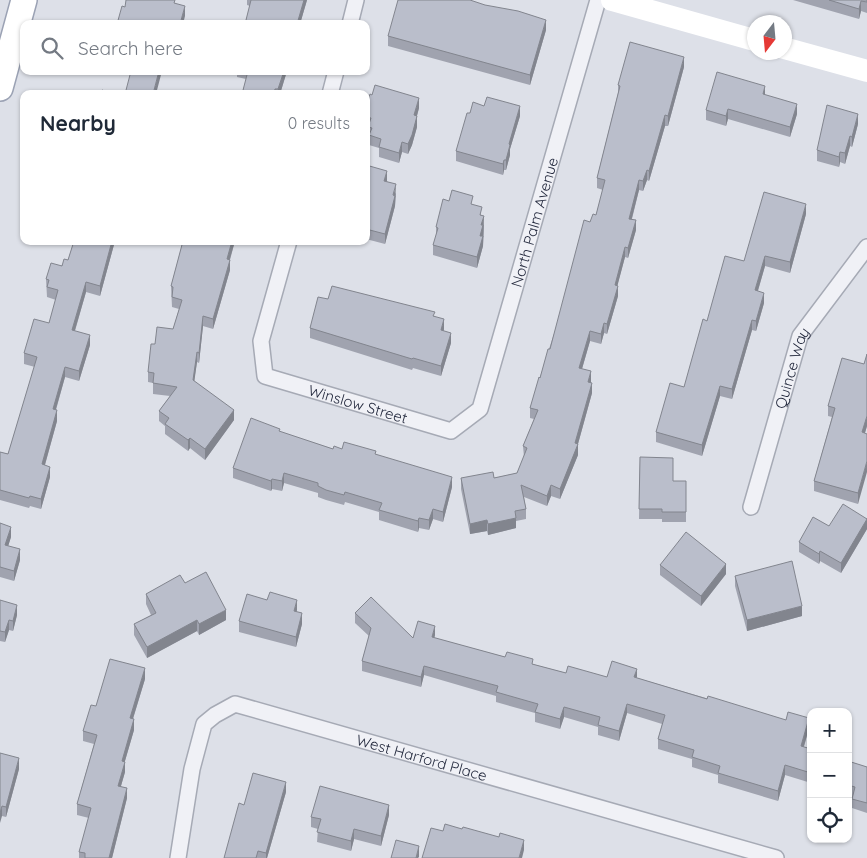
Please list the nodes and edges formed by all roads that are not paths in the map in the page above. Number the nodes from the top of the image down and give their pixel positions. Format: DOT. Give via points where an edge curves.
graph roads {
  1 [pos="24,0"];
  2 [pos="356,0"];
  3 [pos="598,0"];
  4 [pos="612,0"];
  5 [pos="351,20"];
  6 [pos="747,38"];
  7 [pos="792,50"];
  8 [pos="867,71"];
  9 [pos="335,75"];
  10 [pos="0,88"];
  11 [pos="331,90"];
  12 [pos="288,245"];
  13 [pos="867,247"];
  14 [pos="451,431"];
  15 [pos="751,507"];
  16 [pos="178,858"];
  17 [pos="776,858"];
  1 -- 10 [label="main road"];
  2 -- 5 [label="street"];
  3 -- 14 [label="street, North Palm Avenue" via="480,409"];
  4 -- 6 [label="street"];
  7 -- 8 [label="street"];
  9 -- 11 [label="street"];
  12 -- 14 [label="street, Winslow Street" via="261,341 265,376"];
  13 -- 15 [label="street, Quince Way" via="800,336"];
  16 -- 17 [label="street, West Harford Place" via="192,770 204,724 235,704"];
}
